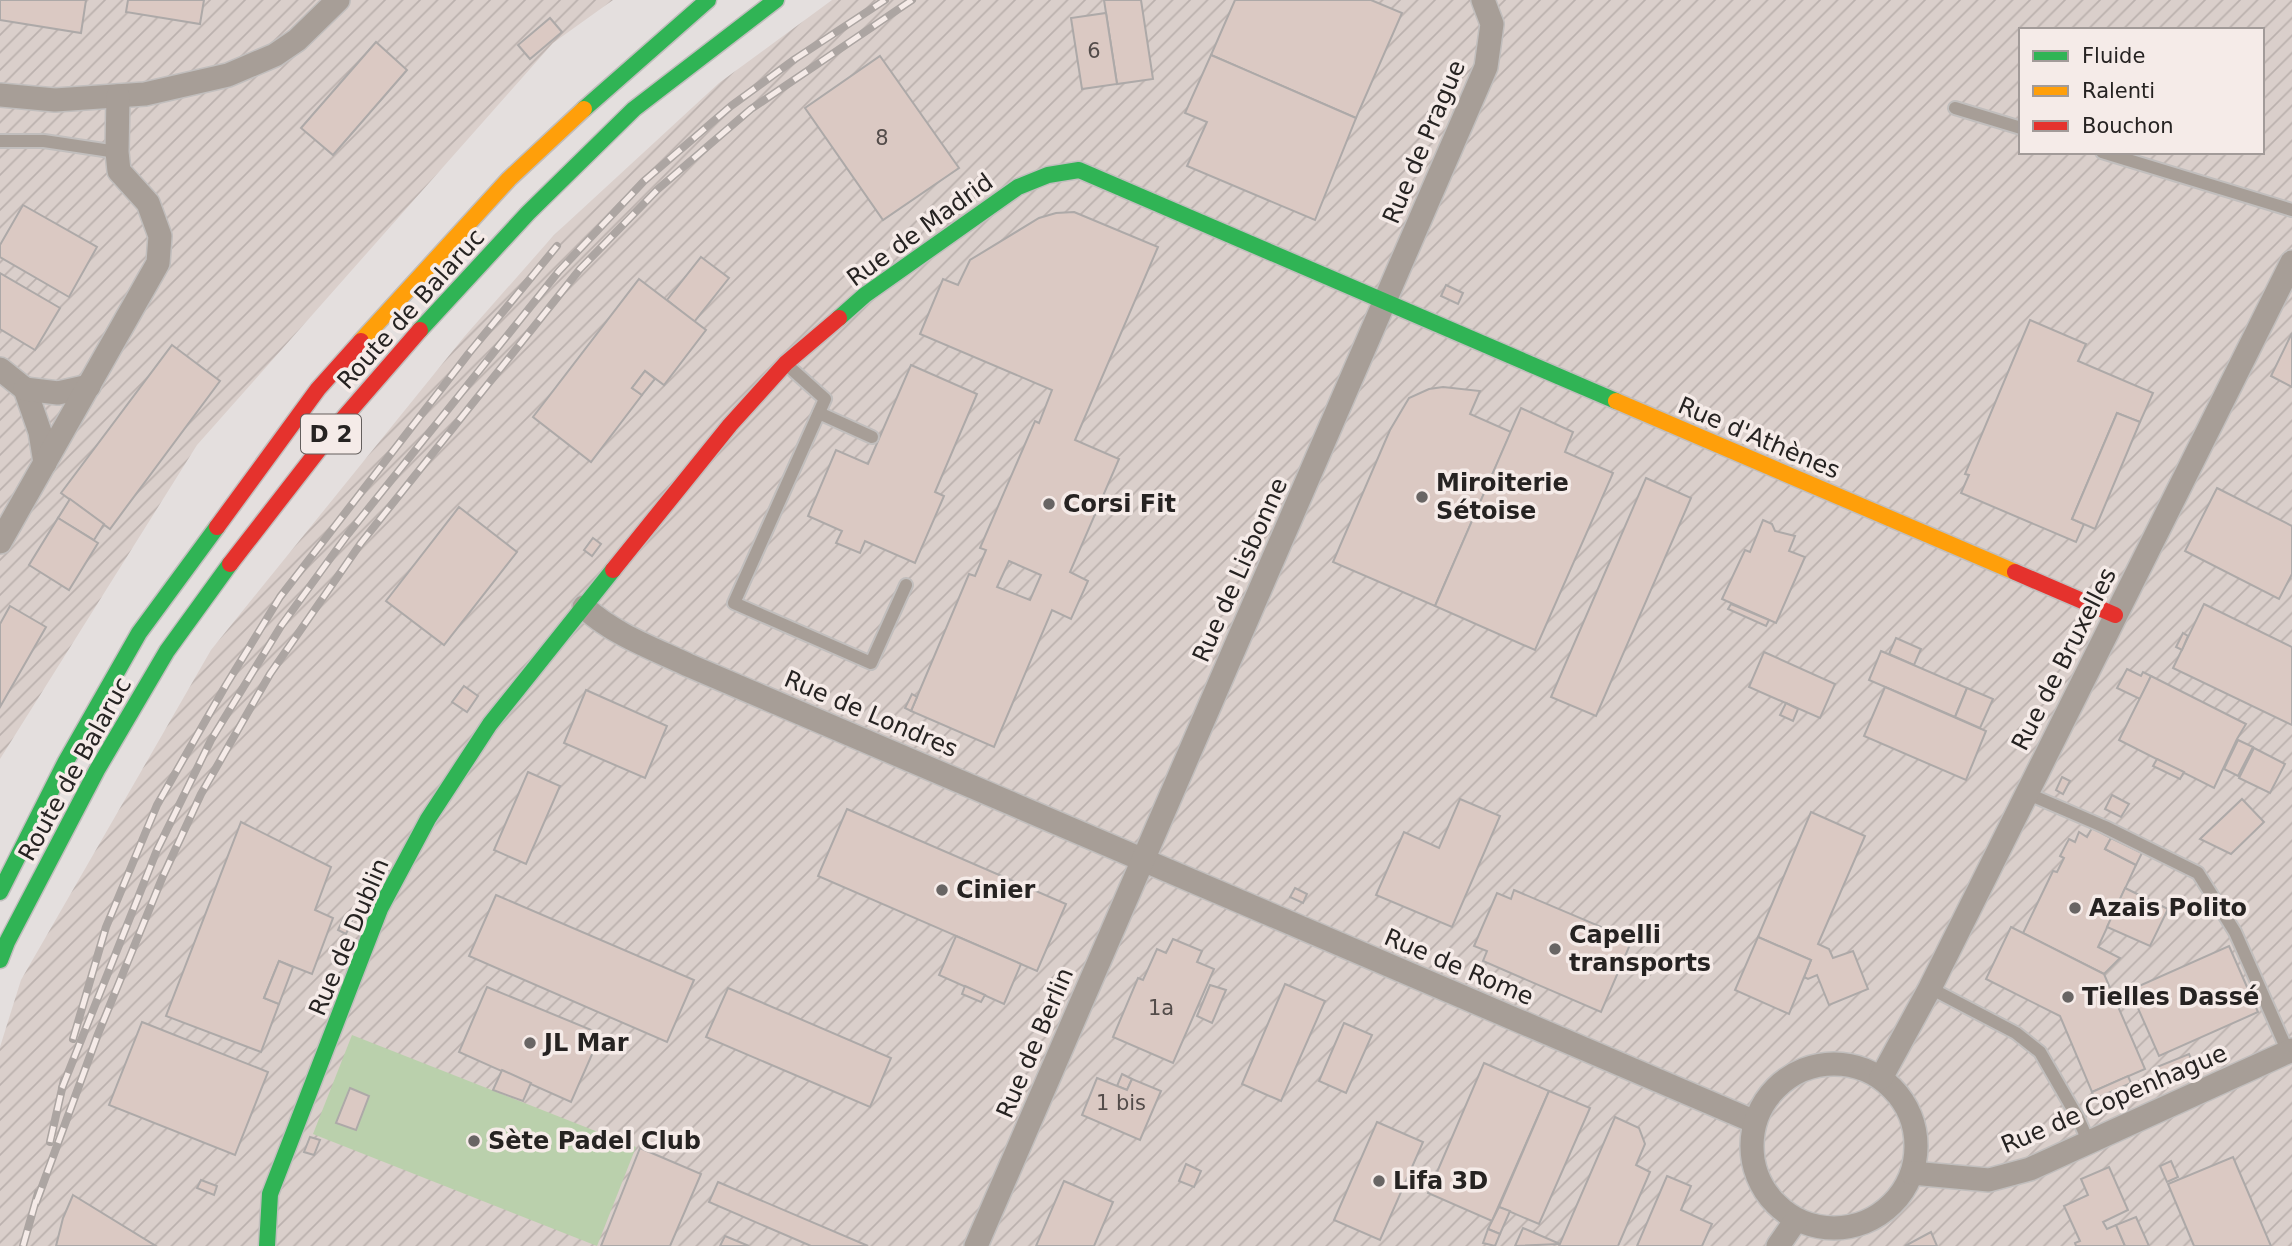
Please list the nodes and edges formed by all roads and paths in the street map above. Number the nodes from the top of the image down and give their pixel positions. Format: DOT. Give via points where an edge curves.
graph roads {
  1 [pos="338,0"];
  2 [pos="708,0"];
  3 [pos="776,0"];
  4 [pos="1483,0"];
  5 [pos="0,95"];
  6 [pos="118,96"];
  7 [pos="1955,108"];
  8 [pos="2019,127"];
  9 [pos="0,141"];
  10 [pos="117,152"];
  11 [pos="2109,154"];
  12 [pos="2292,210"];
  13 [pos="2292,262"];
  14 [pos="1386,302"];
  15 [pos="786,363"];
  16 [pos="0,369"];
  17 [pos="89,386"];
  18 [pos="25,389"];
  19 [pos="819,413"];
  20 [pos="872,437"];
  21 [pos="45,463"];
  22 [pos="0,542"];
  23 [pos="906,585"];
  24 [pos="584,607"];
  25 [pos="2115,615"];
  26 [pos="2026,793"];
  27 [pos="1142,860"];
  28 [pos="0,892"];
  29 [pos="0,961"];
  30 [pos="1930,988"];
  31 [pos="2290,1051"];
  32 [pos="1881,1078"];
  33 [pos="1755,1122"];
  34 [pos="2089,1143"];
  35 [pos="1912,1173"];
  36 [pos="1796,1220"];
  37 [pos="267,1246"];
  38 [pos="976,1246"];
  39 [pos="1778,1246"];
  1 -- 6 [label="street" via="298,40 252,66 170,89"];
  2 -- 28 [label="street, Route de Balaruc / D 2" via="509,179 318,389 139,633 65,763"];
  3 -- 29 [label="street, Route de Balaruc / D 2" via="634,109 528,213 341,421 167,651 97,770"];
  4 -- 14 [label="street, Rue de Prague" via="1492,24 1486,67"];
  5 -- 6 [label="street" via="55,100"];
  6 -- 10 [label="street"];
  7 -- 8 [label="lane"];
  9 -- 10 [label="lane" via="44,141"];
  10 -- 17 [label="street" via="119,171 148,203 160,236 158,263"];
  11 -- 12 [label="lane"];
  13 -- 25 [label="street, Rue de Bruxelles"];
  14 -- 15 [label="street, Rue de Madrid" via="1079,170 1062,170 1007,195 865,295"];
  14 -- 25 [label="street, Rue d'Athènes"];
  14 -- 27 [label="street, Rue de Lisbonne"];
  15 -- 19 [label="lane" via="825,399"];
  15 -- 24 [label="street, Rue de Madrid" via="730,425"];
  16 -- 18 [label="street"];
  17 -- 18 [label="street" via="58,393"];
  17 -- 21 [label="street"];
  18 -- 21 [label="street"];
  19 -- 20 [label="lane"];
  19 -- 23 [label="lane" via="734,603 871,663"];
  21 -- 22 [label="street"];
  24 -- 27 [label="street, Rue de Londres" via="628,637 688,665"];
  24 -- 37 [label="street, Rue de Dublin" via="490,723 428,819 380,909 270,1194"];
  25 -- 26 [label="street, Rue de Bruxelles"];
  26 -- 30 [label="street, Rue de Bruxelles"];
  26 -- 31 [label="lane" via="2197,873 2235,932"];
  27 -- 33 [label="street, Rue de Rome"];
  27 -- 38 [label="street, Rue de Berlin"];
  30 -- 32 [label="street, Rue de Bruxelles"];
  30 -- 34 [label="lane" via="2016,1033 2040,1052"];
  31 -- 34 [label="street, Rue de Copenhague"];
  32 -- 33 [label="street" via="1857,1067 1806,1068 1766,1099"];
  32 -- 35 [label="street" via="1900,1097 1912,1120 1916,1146"];
  33 -- 36 [label="street" via="1751,1150 1758,1178 1773,1202"];
  34 -- 35 [label="street, Rue de Copenhague" via="2030,1169 1989,1180"];
  35 -- 36 [label="street" via="1899,1197 1878,1216 1852,1227 1823,1228"];
  36 -- 39 [label="street"];
}
